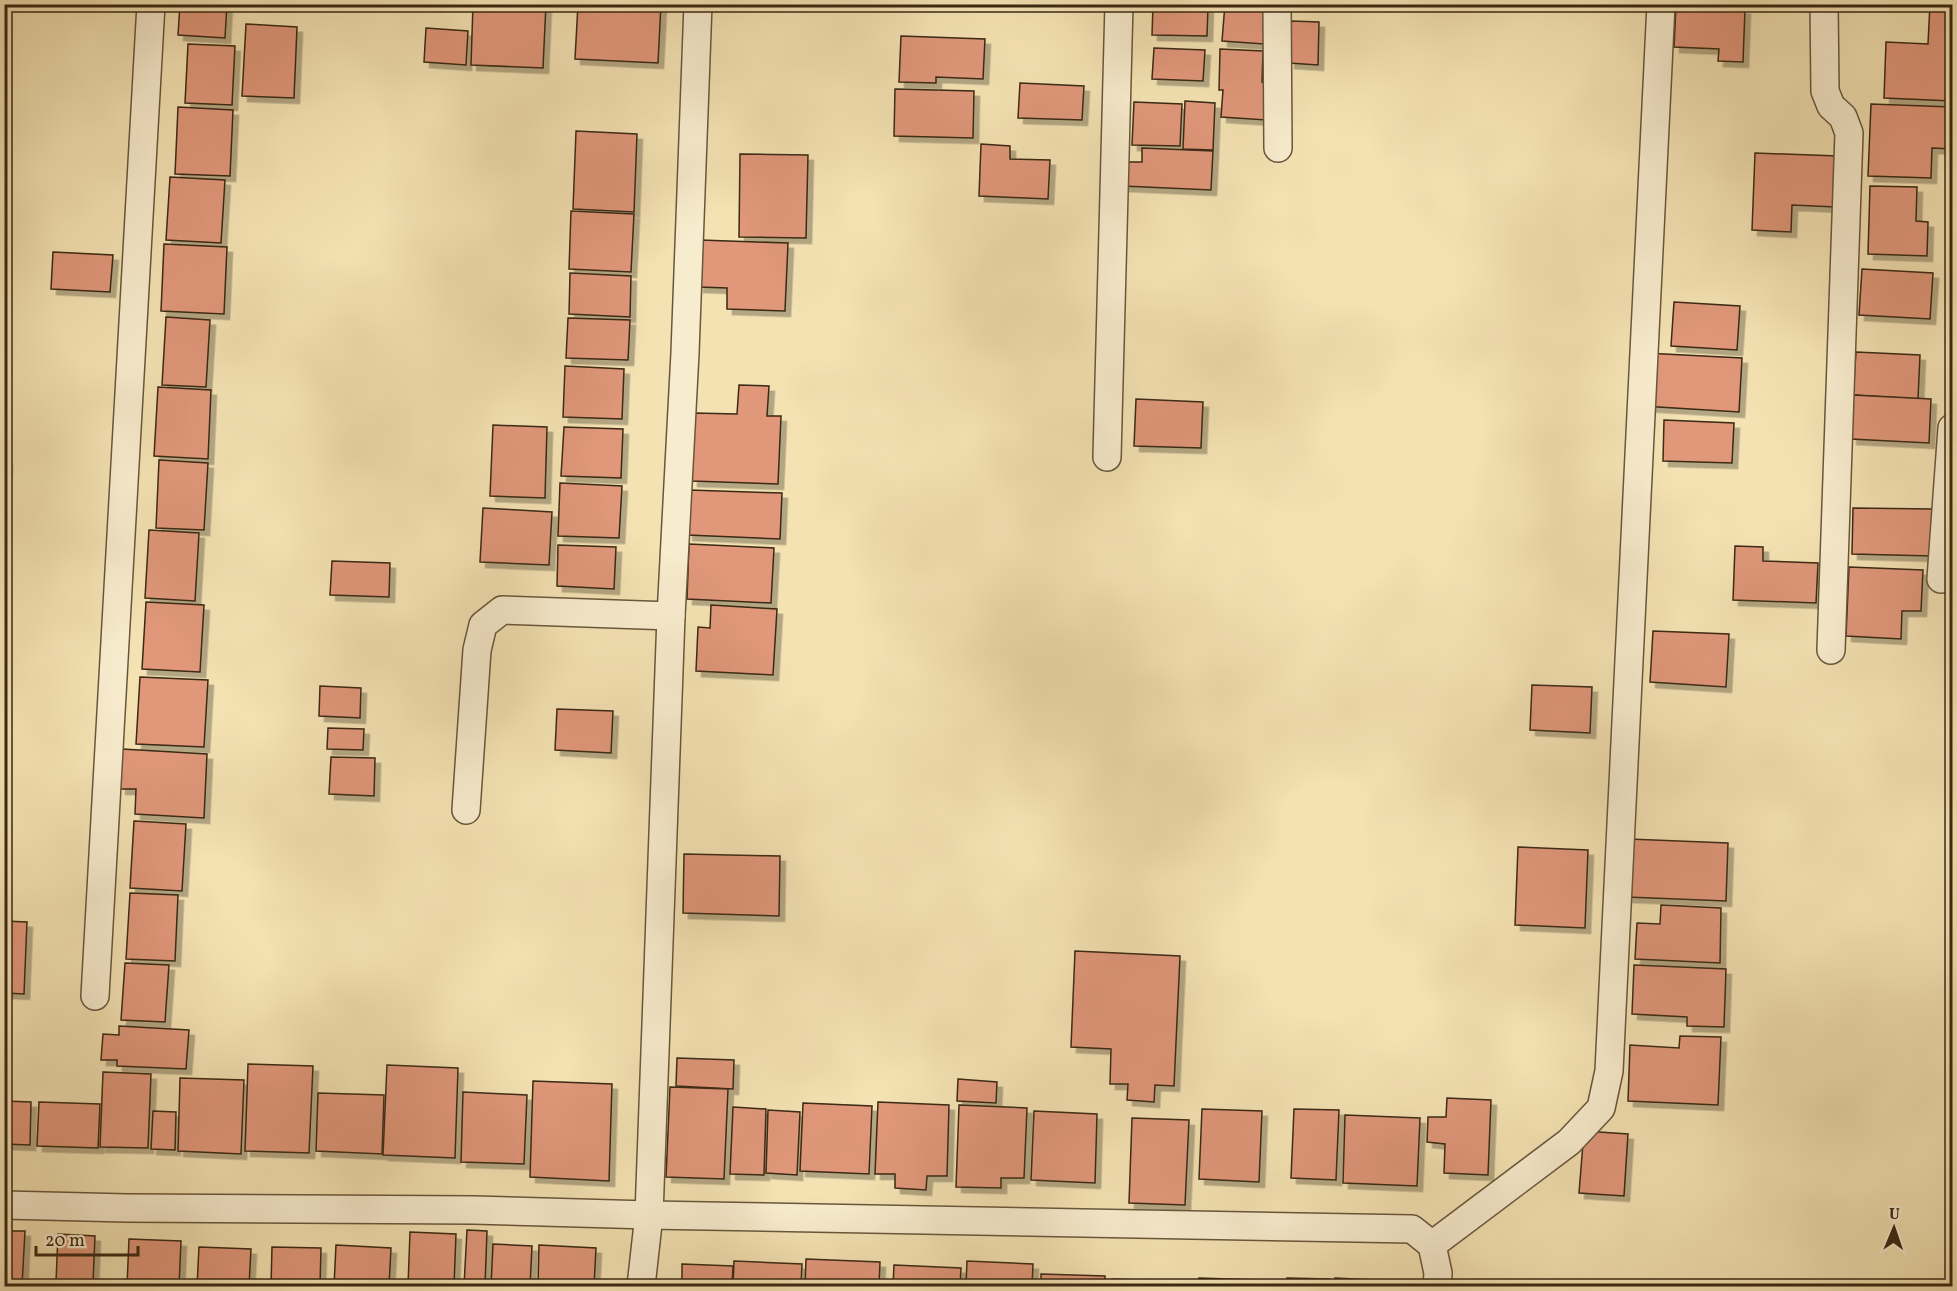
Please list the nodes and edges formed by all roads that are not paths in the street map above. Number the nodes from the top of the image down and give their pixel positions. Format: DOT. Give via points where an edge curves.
graph roads {
  1 [pos="151,4"];
  2 [pos="698,4"];
  3 [pos="1119,4"];
  4 [pos="1277,4"];
  5 [pos="1661,4"];
  6 [pos="1824,4"];
  7 [pos="1278,148"];
  8 [pos="1953,428"];
  9 [pos="1107,457"];
  10 [pos="1941,579"];
  11 [pos="671,615"];
  12 [pos="1831,650"];
  13 [pos="466,810"];
  14 [pos="95,996"];
  15 [pos="4,1205"];
  16 [pos="649,1215"];
  17 [pos="1432,1245"];
  18 [pos="641,1287"];
  19 [pos="1437,1287"];
  1 -- 14 [label="street"];
  2 -- 11 [label="street" via="686,353"];
  3 -- 9 [label="street"];
  4 -- 7 [label="street"];
  5 -- 17 [label="street" via="1609,1071 1602,1108 1569,1142"];
  6 -- 12 [label="street" via="1825,91 1849,133"];
  8 -- 10 [label="street"];
  11 -- 13 [label="street" via="502,610 483,625 477,650"];
  11 -- 16 [label="street"];
  15 -- 16 [label="street"];
  16 -- 17 [label="street" via="1412,1229"];
  16 -- 18 [label="street"];
  17 -- 19 [label="street"];
}
